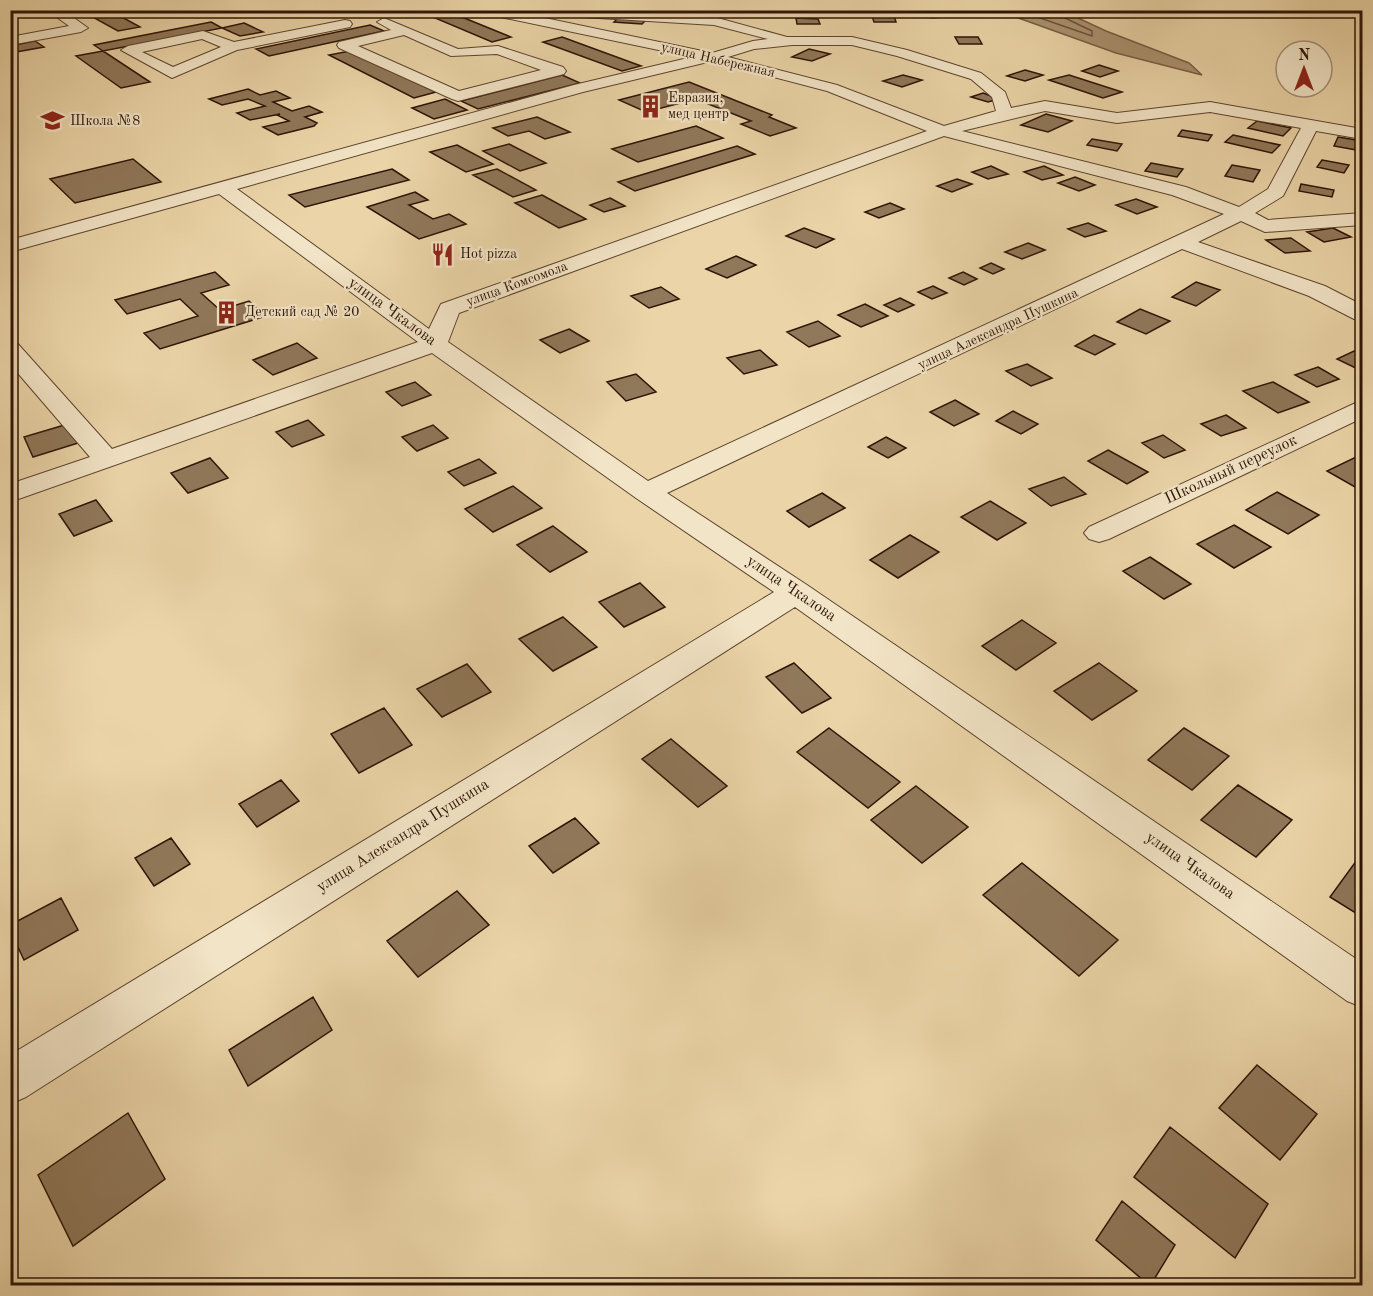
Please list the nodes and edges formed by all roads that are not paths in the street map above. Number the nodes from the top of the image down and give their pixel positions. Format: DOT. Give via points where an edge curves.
graph roads {
  1 [pos="28,10"];
  2 [pos="53,10"];
  3 [pos="398,12"];
  4 [pos="491,12"];
  5 [pos="10,14"];
  6 [pos="324,15"];
  7 [pos="405,31"];
  8 [pos="10,40"];
  9 [pos="792,41"];
  10 [pos="233,48"];
  11 [pos="712,57"];
  12 [pos="558,70"];
  13 [pos="597,84"];
  14 [pos="1005,114"];
  15 [pos="1311,124"];
  16 [pos="943,131"];
  17 [pos="1362,134"];
  18 [pos="222,187"];
  19 [pos="1241,214"];
  20 [pos="1362,219"];
  21 [pos="1183,243"];
  22 [pos="10,246"];
  23 [pos="1362,314"];
  24 [pos="435,344"];
  25 [pos="10,349"];
  26 [pos="1362,408"];
  27 [pos="107,460"];
  28 [pos="646,492"];
  29 [pos="10,494"];
  30 [pos="1099,533"];
  31 [pos="796,592"];
  32 [pos="1362,987"];
  33 [pos="10,1081"];
  1 -- 5 [label="street"];
  2 -- 8 [label="street" via="81,28"];
  3 -- 7 [label="street" via="374,18"];
  4 -- 9 [label="street" via="714,21"];
  4 -- 11 [label="street, улица Набережная"];
  6 -- 10 [label="street" via="349,23"];
  7 -- 12 [label="street" via="456,53 498,50"];
  7 -- 12 [label="street" via="344,45 458,96"];
  9 -- 11 [label="street" via="753,45"];
  9 -- 14 [label="street" via="852,41 947,66 976,76 999,95"];
  10 -- 10 [label="street" via="172,73 128,50 203,35"];
  11 -- 13 [label="street"];
  11 -- 16 [label="street, улица Набережная" via="832,88"];
  12 -- 13 [label="street"];
  13 -- 18 [label="street"];
  14 -- 15 [label="street, улица Комсомола" via="1045,106 1117,118 1210,107"];
  14 -- 16 [label="street, улица Комсомола"];
  15 -- 17 [label="street, улица Комсомола"];
  15 -- 19 [label="street, улица Александра Пушкина" via="1276,192"];
  16 -- 19 [label="street, улица Набережная" via="1179,191"];
  16 -- 24 [label="street, улица Комсомола" via="449,309"];
  18 -- 22 [label="street"];
  18 -- 24 [label="street, улица Чкалова"];
  19 -- 20 [label="street, улица Набережная" via="1265,226"];
  19 -- 21 [label="street, улица Александра Пушкина"];
  21 -- 23 [label="street" via="1317,291"];
  21 -- 28 [label="street, улица Александра Пушкина"];
  24 -- 27 [label="street"];
  24 -- 28 [label="street, улица Чкалова"];
  25 -- 27 [label="street"];
  26 -- 30 [label="street, Школьный переулок"];
  27 -- 29 [label="street"];
  28 -- 31 [label="street, улица Чкалова"];
  31 -- 32 [label="street, улица Чкалова"];
  31 -- 33 [label="street, улица Александра Пушкина"];
}
